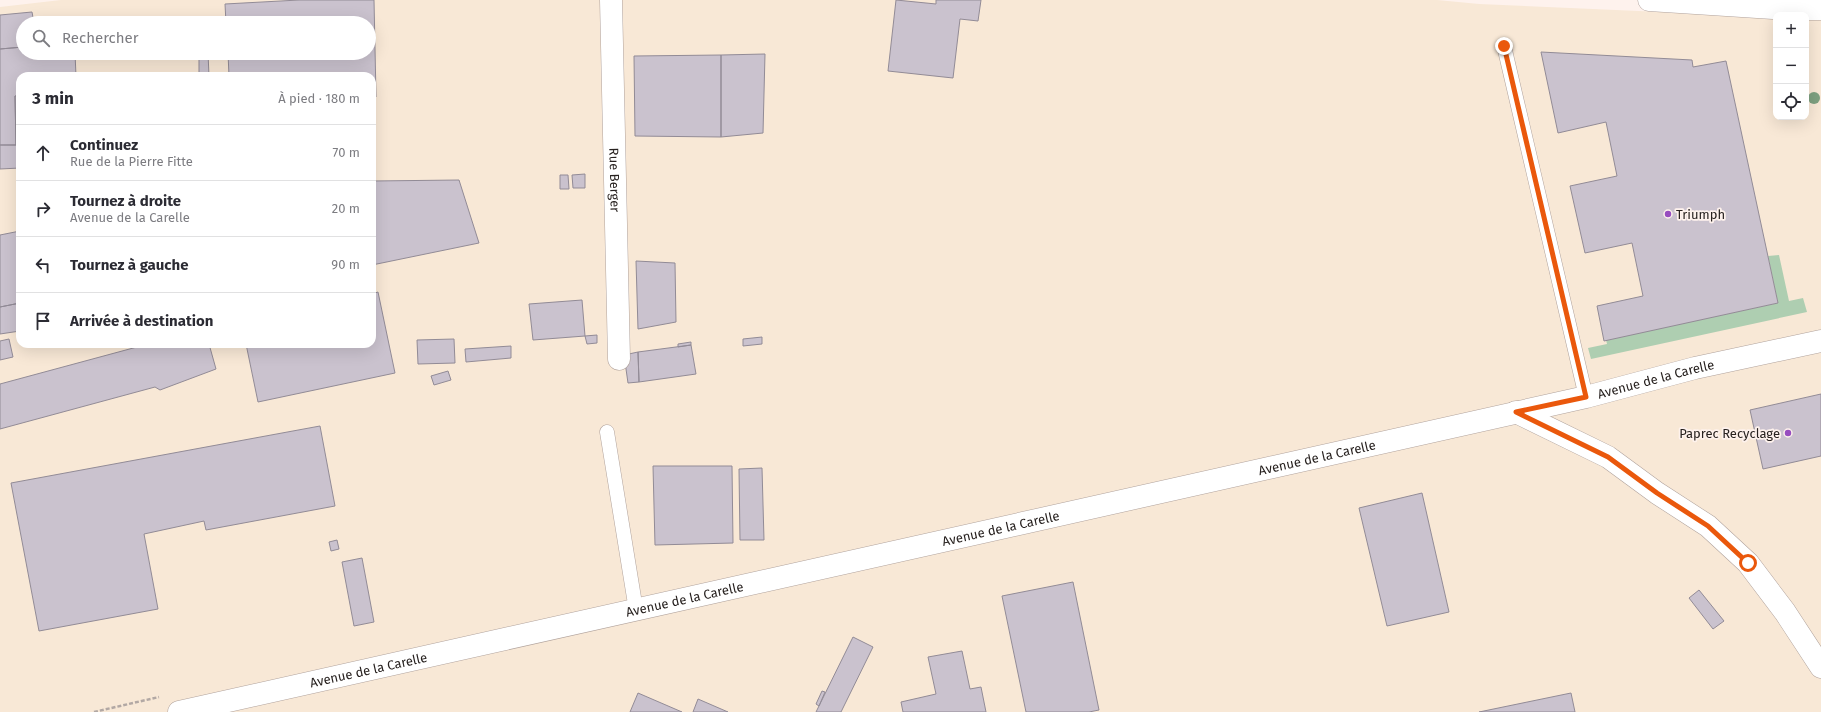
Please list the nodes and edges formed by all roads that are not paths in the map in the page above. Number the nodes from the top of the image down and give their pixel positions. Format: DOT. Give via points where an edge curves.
graph roads {
  1 [pos="611,0"];
  2 [pos="1649,0"];
  3 [pos="1790,4"];
  4 [pos="1821,8"];
  5 [pos="1504,46"];
  6 [pos="1821,341"];
  7 [pos="619,360"];
  8 [pos="1586,397"];
  9 [pos="1516,412"];
  10 [pos="607,432"];
  11 [pos="636,610"];
  12 [pos="1821,667"];
  13 [pos="179,712"];
  1 -- 7 [label="street, Rue Berger"];
  2 -- 3 [label="street"];
  3 -- 4 [label="street"];
  5 -- 8 [label="lane"];
  6 -- 8 [label="street, Avenue de la Carelle" via="1694,368"];
  8 -- 9 [label="street, Avenue de la Carelle"];
  9 -- 11 [label="street, Avenue de la Carelle"];
  9 -- 12 [label="street" via="1608,457 1708,526 1748,563 1785,612"];
  10 -- 11 [label="lane"];
  11 -- 13 [label="street, Avenue de la Carelle"];
}
